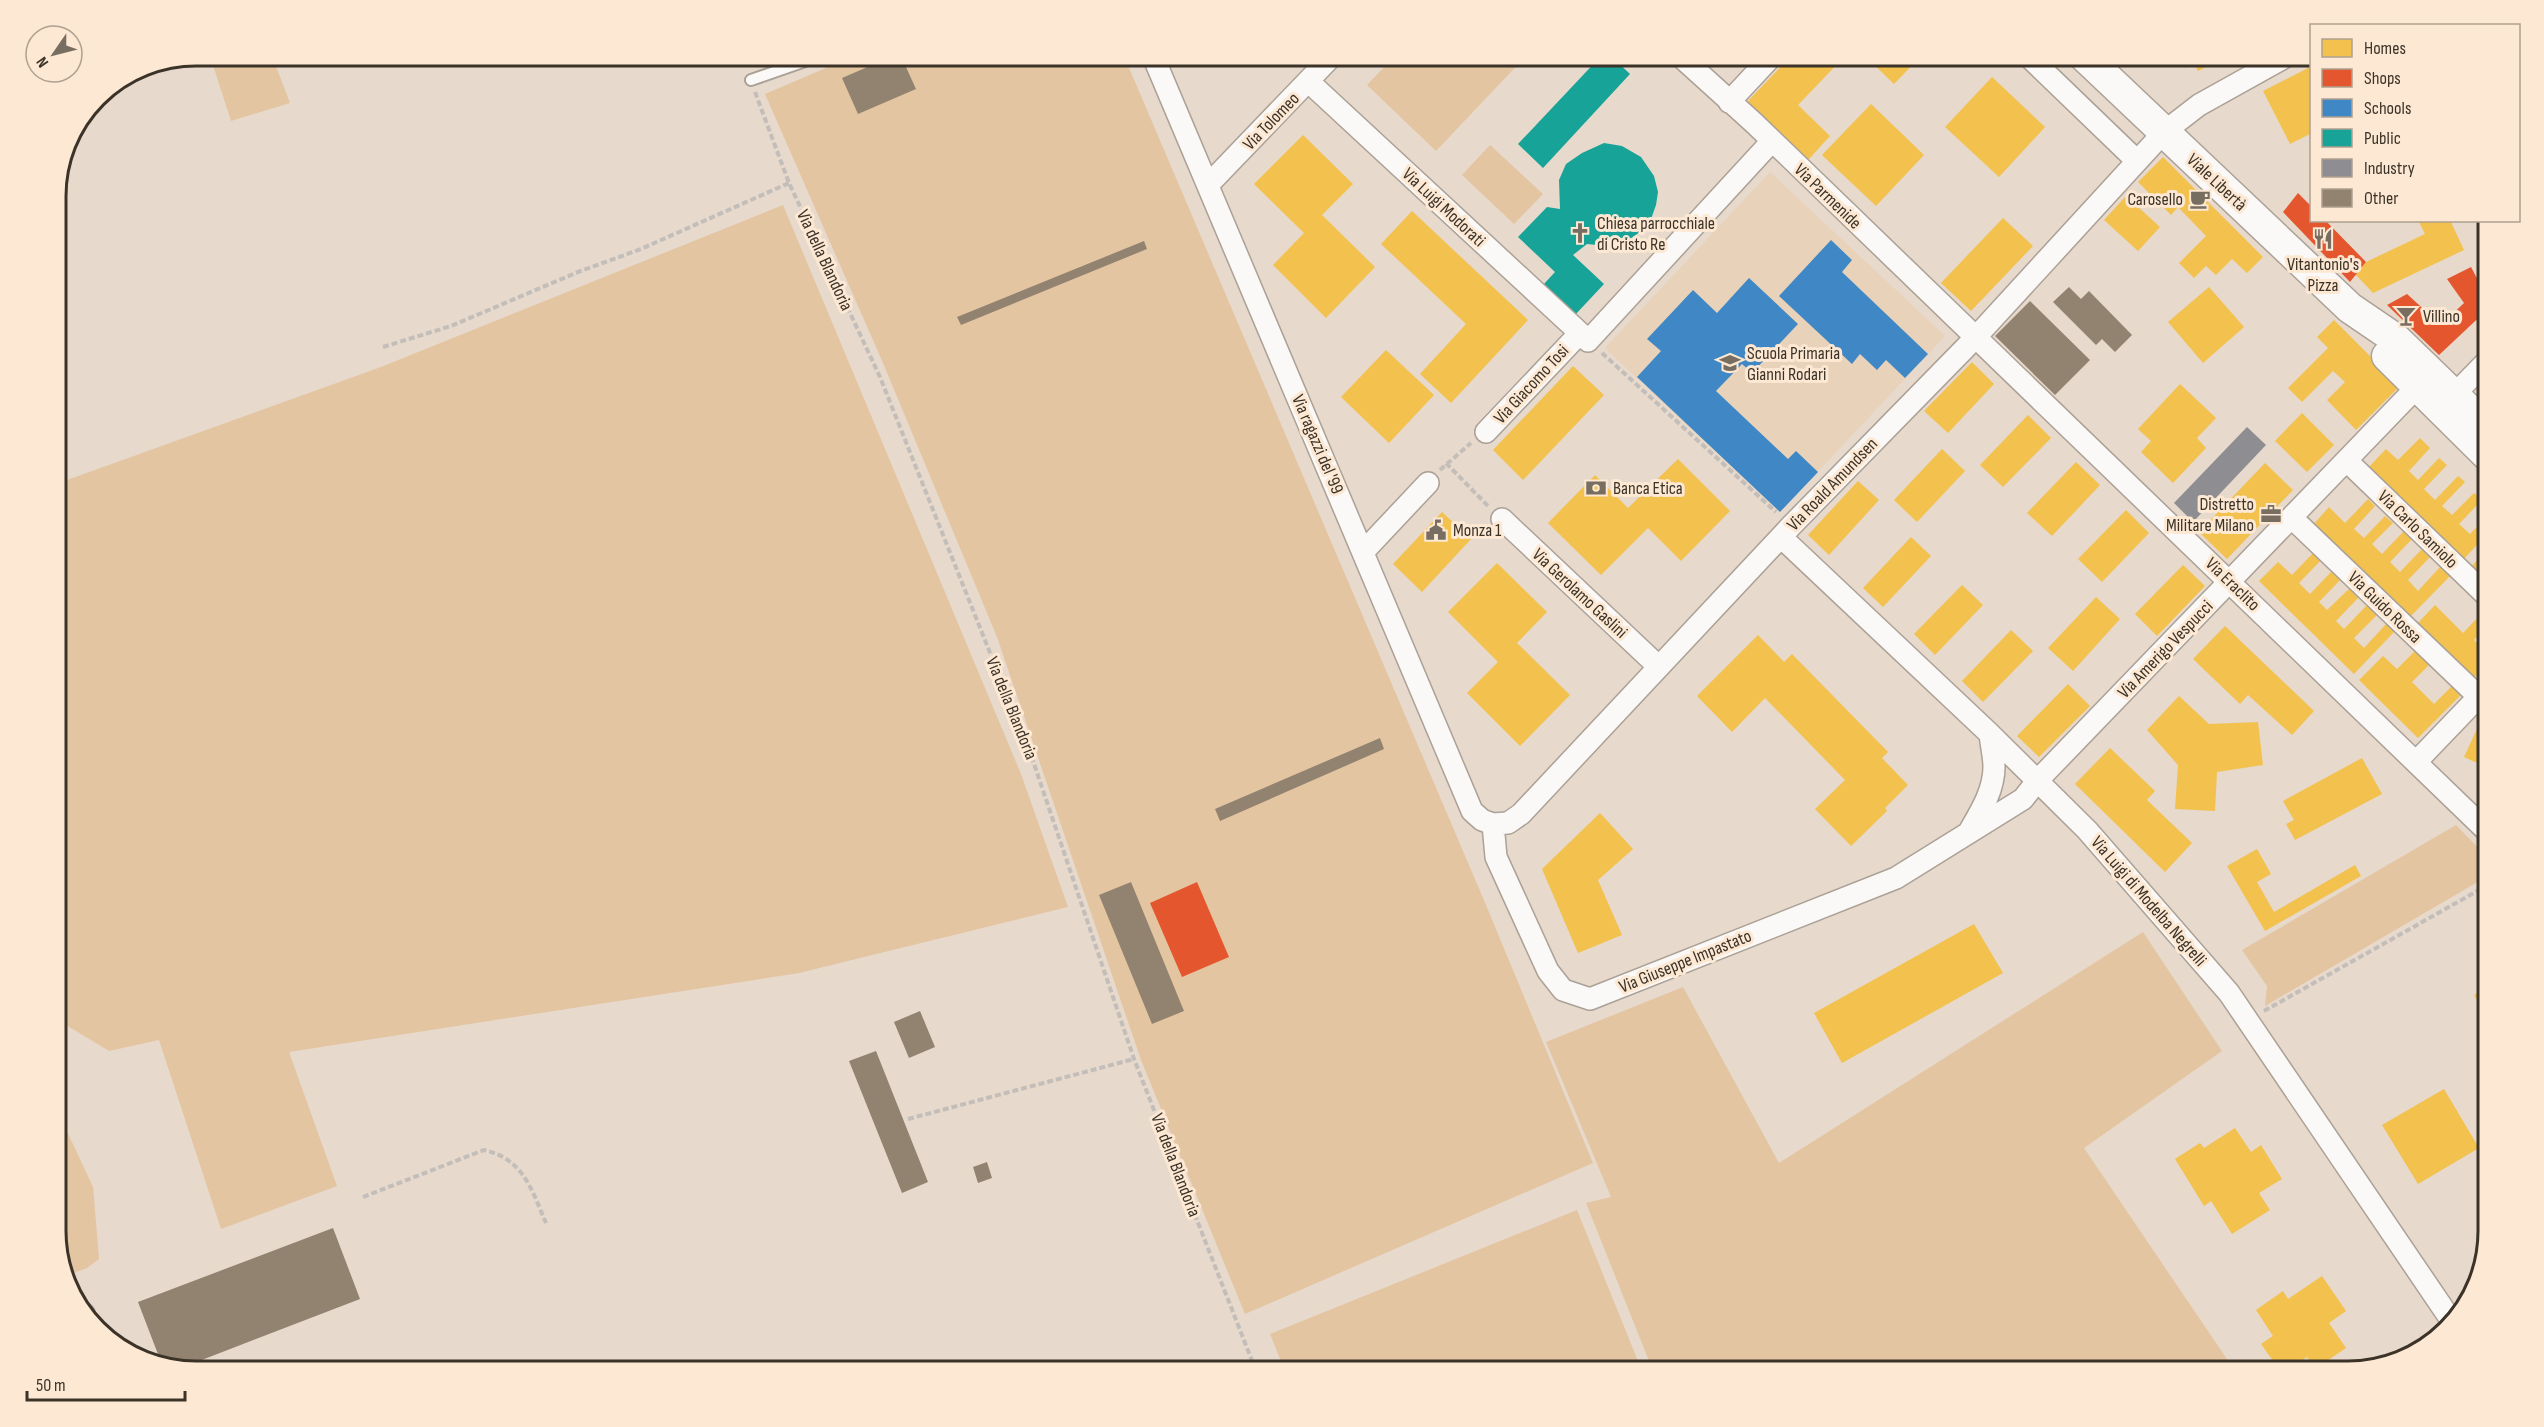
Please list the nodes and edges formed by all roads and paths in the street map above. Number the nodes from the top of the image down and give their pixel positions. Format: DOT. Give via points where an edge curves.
graph roads {
  1 [pos="745,66"];
  2 [pos="791,66"];
  3 [pos="1157,66"];
  4 [pos="1323,66"];
  5 [pos="1699,66"];
  6 [pos="1763,66"];
  7 [pos="2038,66"];
  8 [pos="2095,66"];
  9 [pos="2269,66"];
  10 [pos="751,80"];
  11 [pos="1309,82"];
  12 [pos="1729,102"];
  13 [pos="2164,132"];
  14 [pos="1772,141"];
  15 [pos="2138,161"];
  16 [pos="789,183"];
  17 [pos="1208,185"];
  18 [pos="2350,308"];
  19 [pos="1584,337"];
  20 [pos="1975,338"];
  21 [pos="383,346"];
  22 [pos="2478,370"];
  23 [pos="2416,388"];
  24 [pos="2454,394"];
  25 [pos="2478,418"];
  26 [pos="1486,432"];
  27 [pos="2478,447"];
  28 [pos="2347,461"];
  29 [pos="1446,463"];
  30 [pos="1428,483"];
  31 [pos="2292,518"];
  32 [pos="1502,519"];
  33 [pos="1786,531"];
  34 [pos="1364,551"];
  35 [pos="2230,581"];
  36 [pos="2478,587"];
  37 [pos="1659,668"];
  38 [pos="2478,687"];
  39 [pos="2478,697"];
  40 [pos="1990,734"];
  41 [pos="2416,762"];
  42 [pos="2038,780"];
  43 [pos="2478,822"];
  44 [pos="1493,824"];
  45 [pos="1969,832"];
  46 [pos="2478,891"];
  47 [pos="2247,1021"];
  48 [pos="1134,1059"];
  49 [pos="909,1119"];
  50 [pos="363,1197"];
  51 [pos="546,1223"];
  52 [pos="2447,1314"];
  53 [pos="1252,1361"];
  1 -- 10 [label="path, Via della Blandoria"];
  2 -- 10 [label="lane"];
  3 -- 17 [label="street, Via ragazzi del '99"];
  4 -- 11 [label="street, Via Tolomeo"];
  5 -- 12 [label="street, Via Parmenide"];
  6 -- 12 [label="street"];
  7 -- 15 [label="street"];
  8 -- 13 [label="main road, Viale Libertà"];
  9 -- 13 [label="street, Via Roald Amundsen" via="2199,105"];
  10 -- 16 [label="path, Via della Blandoria"];
  11 -- 17 [label="street, Via Tolomeo"];
  11 -- 19 [label="street, Via Luigi Modorati"];
  12 -- 14 [label="street, Via Parmenide"];
  13 -- 15 [label="street, Via Roald Amundsen"];
  13 -- 18 [label="main road, Viale Libertà"];
  14 -- 19 [label="street, Via Giacomo Tosi" via="1658,268"];
  14 -- 20 [label="street, Via Parmenide"];
  15 -- 20 [label="street, Via Roald Amundsen"];
  16 -- 21 [label="path" via="641,249 451,326"];
  16 -- 48 [label="path, Via della Blandoria" via="880,377 1032,758"];
  17 -- 34 [label="street, Via ragazzi del '99"];
  18 -- 23 [label="main road, Viale Libertà"];
  18 -- 24 [label="main road, Viale Libertà" via="2397,340"];
  19 -- 26 [label="street, Via Giacomo Tosi"];
  19 -- 33 [label="path"];
  20 -- 33 [label="street, Via Roald Amundsen"];
  20 -- 35 [label="street, Via Eraclito"];
  22 -- 24 [label="street"];
  23 -- 27 [label="main road, Viale Libertà"];
  23 -- 28 [label="street, Via Amerigo Vespucci"];
  24 -- 25 [label="main road, Viale Libertà"];
  26 -- 29 [label="path"];
  28 -- 31 [label="street, Via Amerigo Vespucci"];
  28 -- 36 [label="street, Via Carlo Samiolo"];
  29 -- 30 [label="path"];
  29 -- 32 [label="path"];
  30 -- 34 [label="street"];
  31 -- 35 [label="street, Via Amerigo Vespucci"];
  31 -- 38 [label="street, Via Guido Rossa"];
  32 -- 37 [label="street, Via Gerolamo Gaslini"];
  33 -- 37 [label="street, Via Roald Amundsen"];
  33 -- 40 [label="street, Via Luigi di Modelba Negrelli"];
  34 -- 44 [label="street, Via ragazzi del '99" via="1472,811"];
  35 -- 41 [label="street, Via Eraclito"];
  35 -- 42 [label="street, Via Amerigo Vespucci"];
  37 -- 44 [label="street, Via Roald Amundsen" via="1521,814 1508,823"];
  39 -- 41 [label="street"];
  40 -- 42 [label="street, Via Luigi di Modelba Negrelli"];
  40 -- 45 [label="street, Via Giuseppe Impastato" via="1994,768 1990,788"];
  41 -- 43 [label="street, Via Eraclito"];
  42 -- 45 [label="street, Via Giuseppe Impastato" via="2023,799"];
  42 -- 47 [label="street, Via Luigi di Modelba Negrelli" via="2229,993"];
  44 -- 45 [label="street, Via Giuseppe Impastato" via="1496,857 1548,971 1563,990 1590,999 1896,878"];
  46 -- 47 [label="path"];
  47 -- 52 [label="street, Via Luigi di Modelba Negrelli"];
  48 -- 49 [label="path"];
  48 -- 53 [label="path, Via della Blandoria"];
  50 -- 51 [label="path" via="484,1150 514,1163 530,1185"];
}
